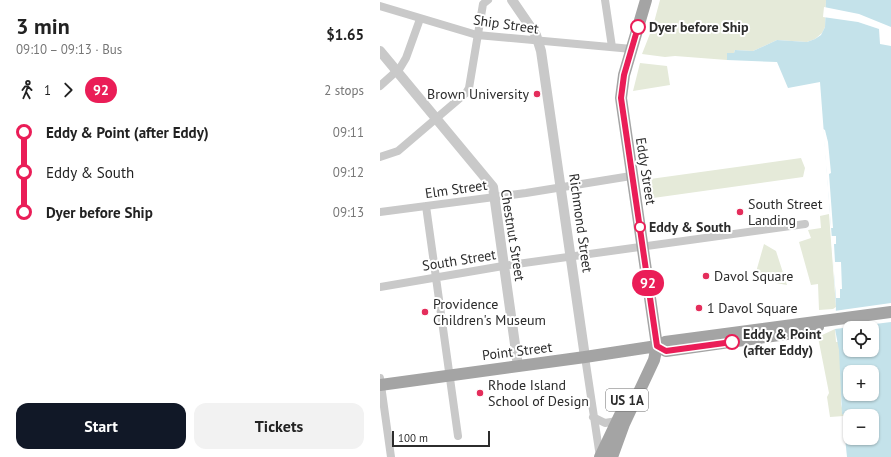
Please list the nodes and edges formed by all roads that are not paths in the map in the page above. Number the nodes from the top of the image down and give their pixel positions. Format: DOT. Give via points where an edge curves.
graph roads {
  1 [pos="488,0"];
  2 [pos="512,0"];
  3 [pos="605,0"];
  4 [pos="646,0"];
  5 [pos="380,6"];
  6 [pos="420,19"];
  7 [pos="477,34"];
  8 [pos="539,42"];
  9 [pos="612,47"];
  10 [pos="632,49"];
  11 [pos="380,51"];
  12 [pos="397,72"];
  13 [pos="380,86"];
  14 [pos="436,119"];
  15 [pos="380,157"];
  16 [pos="631,176"];
  17 [pos="562,186"];
  18 [pos="495,196"];
  19 [pos="426,206"];
  20 [pos="380,212"];
  21 [pos="805,224"];
  22 [pos="643,247"];
  23 [pos="572,257"];
  24 [pos="504,266"];
  25 [pos="436,278"];
  26 [pos="380,287"];
  27 [pos="891,312"];
  28 [pos="657,346"];
  29 [pos="585,357"];
  30 [pos="518,366"];
  31 [pos="450,375"];
  32 [pos="380,383"];
  33 [pos="594,417"];
  34 [pos="617,421"];
  35 [pos="458,436"];
  36 [pos="391,457"];
  37 [pos="600,457"];
  38 [pos="612,457"];
  1 -- 7 [label="street" via="483,4"];
  2 -- 8 [label="street, Richmond Street"];
  3 -- 9 [label="street"];
  4 -- 10 [label="main road, Eddy Street"];
  5 -- 6 [label="street, Ship Street"];
  6 -- 7 [label="street, Ship Street"];
  6 -- 12 [label="street" via="406,58"];
  7 -- 8 [label="street, Ship Street"];
  7 -- 14 [label="street" via="469,88 461,99"];
  8 -- 9 [label="street, Ship Street"];
  8 -- 17 [label="street, Richmond Street"];
  9 -- 10 [label="street, Ship Street"];
  10 -- 16 [label="main road, Eddy Street" via="624,75 621,98"];
  11 -- 12 [label="street, Chestnut Street"];
  12 -- 13 [label="street"];
  12 -- 14 [label="street, Chestnut Street"];
  14 -- 15 [label="street" via="398,151"];
  14 -- 18 [label="street, Chestnut Street" via="493,187"];
  16 -- 17 [label="street, Elm Street"];
  16 -- 22 [label="main road, Eddy Street"];
  17 -- 18 [label="street, Elm Street"];
  17 -- 23 [label="street, Richmond Street"];
  18 -- 19 [label="street, Elm Street"];
  18 -- 24 [label="street, Chestnut Street"];
  19 -- 20 [label="street, Elm Street"];
  19 -- 25 [label="street"];
  21 -- 22 [label="street, South Street"];
  22 -- 23 [label="street, South Street"];
  22 -- 28 [label="main road, Eddy Street"];
  23 -- 24 [label="street, South Street"];
  23 -- 29 [label="street, Richmond Street"];
  24 -- 25 [label="street, South Street"];
  24 -- 30 [label="street, Chestnut Street"];
  25 -- 26 [label="street, South Street"];
  25 -- 31 [label="street"];
  27 -- 28 [label="main road, Point Street" via="834,320 813,329 793,333 666,351"];
  28 -- 29 [label="main road, Point Street"];
  28 -- 34 [label="main road, US 1A" via="647,358"];
  28 -- 38 [label="main road, Eddy Street / US 1A" via="654,360 624,424"];
  29 -- 30 [label="main road, Point Street"];
  29 -- 33 [label="street, Richmond Street"];
  30 -- 31 [label="main road, Point Street"];
  31 -- 32 [label="main road, Point Street"];
  31 -- 35 [label="street"];
  32 -- 36 [label="street"];
  33 -- 34 [label="street" via="605,423"];
  33 -- 37 [label="street, Richmond Street"];
  34 -- 37 [label="main road, US 1A"];
}
